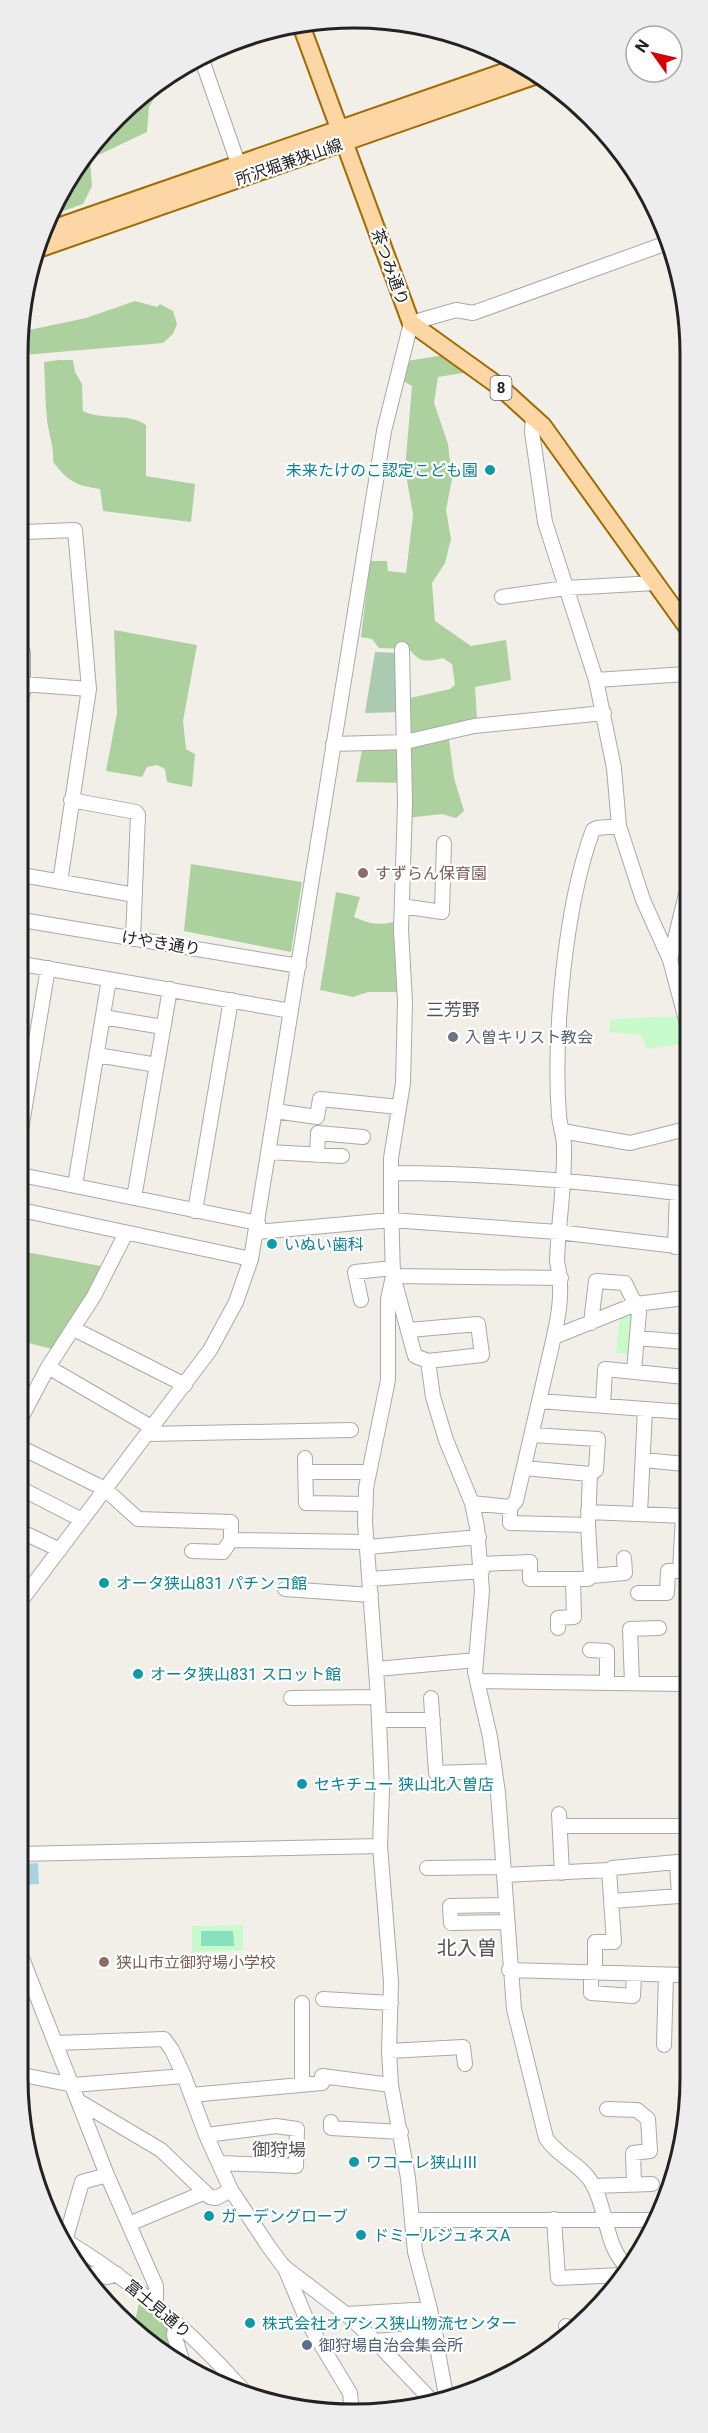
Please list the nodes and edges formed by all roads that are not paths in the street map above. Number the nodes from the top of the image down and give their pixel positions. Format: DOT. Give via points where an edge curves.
graph roads {
  1 [pos="304,32"];
  2 [pos="204,65"];
  3 [pos="512,70"];
  4 [pos="527,78"];
  5 [pos="344,136"];
  6 [pos="238,164"];
  7 [pos="53,229"];
  8 [pos="661,245"];
  9 [pos="47,246"];
  10 [pos="411,323"];
  11 [pos="533,416"];
  12 [pos="28,532"];
  13 [pos="655,583"];
  14 [pos="566,588"];
  15 [pos="502,597"];
  16 [pos="680,617"];
  17 [pos="402,649"];
  18 [pos="680,674"];
  19 [pos="596,680"];
  20 [pos="28,687"];
  21 [pos="88,689"];
  22 [pos="604,714"];
  23 [pos="405,742"];
  24 [pos="333,744"];
  25 [pos="71,800"];
  26 [pos="619,826"];
  27 [pos="444,843"];
  28 [pos="28,876"];
  29 [pos="60,882"];
  30 [pos="135,895"];
  31 [pos="402,906"];
  32 [pos="680,919"];
  33 [pos="28,921"];
  34 [pos="134,939"];
  35 [pos="670,960"];
  36 [pos="28,964"];
  37 [pos="299,966"];
  38 [pos="48,968"];
  39 [pos="109,979"];
  40 [pos="170,989"];
  41 [pos="680,998"];
  42 [pos="231,1000"];
  43 [pos="291,1011"];
  44 [pos="103,1017"];
  45 [pos="163,1027"];
  46 [pos="97,1055"];
  47 [pos="157,1065"];
  48 [pos="28,1088"];
  49 [pos="399,1107"];
  50 [pos="275,1111"];
  51 [pos="680,1130"];
  52 [pos="562,1131"];
  53 [pos="363,1137"];
  54 [pos="269,1152"];
  55 [pos="317,1155"];
  56 [pos="342,1156"];
  57 [pos="391,1173"];
  58 [pos="28,1175"];
  59 [pos="562,1179"];
  60 [pos="75,1185"];
  61 [pos="135,1198"];
  62 [pos="195,1211"];
  63 [pos="28,1212"];
  64 [pos="391,1220"];
  65 [pos="257,1227"];
  66 [pos="558,1232"];
  67 [pos="126,1233"];
  68 [pos="680,1247"];
  69 [pos="251,1259"];
  70 [pos="393,1272"];
  71 [pos="561,1278"];
  72 [pos="680,1299"];
  73 [pos="361,1300"];
  74 [pos="636,1304"];
  75 [pos="591,1323"];
  76 [pos="74,1329"];
  77 [pos="409,1330"];
  78 [pos="554,1337"];
  79 [pos="637,1338"];
  80 [pos="680,1342"];
  81 [pos="428,1361"];
  82 [pos="48,1367"];
  83 [pos="634,1371"];
  84 [pos="680,1376"];
  85 [pos="185,1385"];
  86 [pos="539,1401"];
  87 [pos="28,1405"];
  88 [pos="603,1405"];
  89 [pos="645,1409"];
  90 [pos="680,1412"];
  91 [pos="351,1430"];
  92 [pos="150,1431"];
  93 [pos="532,1434"];
  94 [pos="28,1451"];
  95 [pos="643,1460"];
  96 [pos="680,1464"];
  97 [pos="524,1468"];
  98 [pos="369,1472"];
  99 [pos="590,1474"];
  100 [pos="105,1490"];
  101 [pos="28,1492"];
  102 [pos="472,1503"];
  103 [pos="366,1504"];
  104 [pos="510,1507"];
  105 [pos="640,1513"];
  106 [pos="680,1516"];
  107 [pos="588,1518"];
  108 [pos="82,1520"];
  109 [pos="28,1535"];
  110 [pos="479,1537"];
  111 [pos="231,1540"];
  112 [pos="367,1544"];
  113 [pos="60,1550"];
  114 [pos="192,1551"];
  115 [pos="624,1558"];
  116 [pos="482,1568"];
  117 [pos="680,1571"];
  118 [pos="591,1576"];
  119 [pos="370,1579"];
  120 [pos="573,1579"];
  121 [pos="285,1589"];
  122 [pos="28,1590"];
  123 [pos="638,1593"];
  124 [pos="371,1595"];
  125 [pos="558,1628"];
  126 [pos="659,1628"];
  127 [pos="590,1650"];
  128 [pos="476,1660"];
  129 [pos="377,1669"];
  130 [pos="477,1681"];
  131 [pos="607,1683"];
  132 [pos="633,1683"];
  133 [pos="680,1684"];
  134 [pos="378,1697"];
  135 [pos="291,1698"];
  136 [pos="432,1698"];
  137 [pos="380,1720"];
  138 [pos="434,1720"];
  139 [pos="495,1771"];
  140 [pos="680,1826"];
  141 [pos="380,1846"];
  142 [pos="28,1854"];
  143 [pos="427,1868"];
  144 [pos="609,1870"];
  145 [pos="503,1871"];
  146 [pos="562,1873"];
  147 [pos="612,1901"];
  148 [pos="506,1905"];
  149 [pos="506,1922"];
  150 [pos="509,1970"];
  151 [pos="28,1972"];
  152 [pos="593,1972"];
  153 [pos="634,1974"];
  154 [pos="666,1975"];
  155 [pos="680,1975"];
  156 [pos="322,1999"];
  157 [pos="302,2003"];
  158 [pos="391,2003"];
  159 [pos="56,2043"];
  160 [pos="664,2045"];
  161 [pos="389,2050"];
  162 [pos="465,2064"];
  163 [pos="28,2076"];
  164 [pos="184,2076"];
  165 [pos="73,2085"];
  166 [pos="302,2085"];
  167 [pos="391,2085"];
  168 [pos="191,2095"];
  169 [pos="80,2102"];
  170 [pos="607,2109"];
  171 [pos="332,2122"];
  172 [pos="401,2132"];
  173 [pos="206,2135"];
  174 [pos="220,2163"];
  175 [pos="107,2175"];
  176 [pos="634,2184"];
  177 [pos="652,2184"];
  178 [pos="594,2186"];
  179 [pos="231,2190"];
  180 [pos="203,2193"];
  181 [pos="554,2219"];
  182 [pos="412,2220"];
  183 [pos="605,2220"];
  184 [pos="647,2220"];
  185 [pos="129,2224"];
  186 [pos="67,2232"];
  187 [pos="75,2247"];
  188 [pos="623,2262"];
  189 [pos="283,2266"];
  190 [pos="94,2274"];
  191 [pos="117,2274"];
  192 [pos="613,2275"];
  193 [pos="156,2304"];
  194 [pos="430,2309"];
  195 [pos="346,2314"];
  196 [pos="176,2322"];
  197 [pos="436,2336"];
  198 [pos="375,2341"];
  199 [pos="180,2354"];
  200 [pos="235,2382"];
  201 [pos="445,2391"];
  202 [pos="424,2396"];
  203 [pos="351,2404"];
  1 -- 5 [label="main road, 茶つみ通り"];
  2 -- 6 [label="street"];
  3 -- 5 [label="main road, 所沢堀兼狭山線"];
  4 -- 5 [label="main road, 所沢堀兼狭山線"];
  5 -- 6 [label="main road, 所沢堀兼狭山線"];
  5 -- 9 [label="main road, 所沢堀兼狭山線"];
  5 -- 10 [label="main road, 茶つみ通り"];
  6 -- 7 [label="main road, 所沢堀兼狭山線"];
  8 -- 10 [label="street" via="473,313 456,310"];
  10 -- 11 [label="main road, 茶つみ通り / 8" via="500,387"];
  10 -- 24 [label="street" via="382,443"];
  11 -- 13 [label="main road, 茶つみ通り / 8" via="566,455"];
  11 -- 14 [label="street" via="545,522"];
  12 -- 21 [label="street" via="75,530"];
  13 -- 14 [label="street"];
  13 -- 16 [label="main road, 茶つみ通り / 8"];
  14 -- 15 [label="street"];
  14 -- 19 [label="street"];
  17 -- 23 [label="street"];
  18 -- 19 [label="street"];
  19 -- 22 [label="street"];
  20 -- 21 [label="street"];
  21 -- 25 [label="street"];
  22 -- 23 [label="street" via="474,726"];
  22 -- 26 [label="street"];
  23 -- 24 [label="street"];
  23 -- 31 [label="street"];
  24 -- 37 [label="street"];
  25 -- 29 [label="street"];
  25 -- 30 [label="street" via="136,812"];
  26 -- 35 [label="street" via="643,900"];
  26 -- 52 [label="street" via="593,830 582,861 567,951 558,1046"];
  27 -- 31 [label="street" via="442,912"];
  28 -- 29 [label="street"];
  29 -- 30 [label="street"];
  30 -- 34 [label="street"];
  31 -- 49 [label="street" via="405,1013"];
  32 -- 35 [label="street"];
  33 -- 34 [label="street, けやき通り"];
  34 -- 37 [label="street, けやき通り"];
  35 -- 41 [label="street"];
  36 -- 38 [label="street"];
  37 -- 43 [label="street"];
  38 -- 39 [label="street"];
  38 -- 48 [label="street"];
  39 -- 40 [label="street"];
  39 -- 44 [label="street"];
  40 -- 42 [label="street"];
  40 -- 45 [label="street"];
  42 -- 43 [label="street"];
  42 -- 62 [label="street"];
  43 -- 50 [label="street"];
  44 -- 45 [label="street"];
  44 -- 46 [label="street"];
  45 -- 47 [label="street"];
  46 -- 47 [label="street"];
  46 -- 60 [label="street"];
  47 -- 61 [label="street"];
  49 -- 50 [label="street" via="320,1099 317,1117"];
  49 -- 57 [label="street"];
  50 -- 54 [label="street"];
  51 -- 52 [label="street" via="630,1143"];
  52 -- 59 [label="street"];
  53 -- 55 [label="street" via="318,1134"];
  54 -- 55 [label="street"];
  54 -- 65 [label="street"];
  55 -- 56 [label="street"];
  57 -- 59 [label="street"];
  57 -- 64 [label="street"];
  58 -- 60 [label="street"];
  59 -- 66 [label="street"];
  59 -- 68 [label="street" via="677,1193"];
  60 -- 61 [label="street"];
  61 -- 62 [label="street"];
  62 -- 65 [label="street"];
  63 -- 67 [label="street"];
  64 -- 65 [label="street"];
  64 -- 66 [label="street"];
  64 -- 70 [label="street"];
  65 -- 69 [label="street"];
  66 -- 68 [label="street"];
  66 -- 71 [label="street"];
  67 -- 69 [label="street"];
  67 -- 76 [label="street"];
  69 -- 85 [label="street" via="227,1322"];
  70 -- 71 [label="street"];
  70 -- 73 [label="street" via="355,1272"];
  70 -- 77 [label="street"];
  70 -- 98 [label="street" via="388,1299 388,1380"];
  71 -- 78 [label="street"];
  72 -- 74 [label="street"];
  74 -- 75 [label="street"];
  74 -- 75 [label="street" via="625,1283 596,1281"];
  74 -- 79 [label="street"];
  75 -- 78 [label="street"];
  76 -- 82 [label="street"];
  76 -- 85 [label="street"];
  77 -- 81 [label="street" via="415,1356"];
  77 -- 81 [label="street" via="478,1324 482,1355"];
  78 -- 86 [label="street"];
  79 -- 80 [label="street"];
  79 -- 83 [label="street"];
  81 -- 102 [label="street" via="433,1397 446,1440"];
  82 -- 87 [label="street"];
  82 -- 92 [label="street"];
  83 -- 84 [label="street"];
  83 -- 88 [label="street" via="605,1369"];
  85 -- 92 [label="street"];
  86 -- 88 [label="street"];
  86 -- 93 [label="street"];
  88 -- 89 [label="street"];
  89 -- 90 [label="street"];
  89 -- 95 [label="street"];
  91 -- 92 [label="street"];
  92 -- 100 [label="street"];
  93 -- 97 [label="street"];
  93 -- 99 [label="street" via="598,1439 596,1470"];
  94 -- 100 [label="street"];
  95 -- 96 [label="street"];
  95 -- 105 [label="street"];
  97 -- 99 [label="street"];
  97 -- 104 [label="street" via="516,1501"];
  98 -- 103 [label="street"];
  98 -- 103 [label="street" via="305,1465 306,1503"];
  99 -- 107 [label="street"];
  100 -- 108 [label="street"];
  100 -- 111 [label="street" via="138,1519 231,1522"];
  101 -- 108 [label="street"];
  102 -- 104 [label="street"];
  102 -- 110 [label="street"];
  103 -- 112 [label="street"];
  104 -- 107 [label="street" via="510,1523"];
  105 -- 106 [label="street"];
  105 -- 107 [label="street"];
  107 -- 118 [label="street"];
  108 -- 113 [label="street"];
  109 -- 113 [label="street"];
  110 -- 112 [label="street"];
  110 -- 116 [label="street"];
  111 -- 112 [label="street"];
  111 -- 114 [label="street" via="223,1552"];
  112 -- 119 [label="street"];
  113 -- 122 [label="street"];
  115 -- 118 [label="street" via="625,1574"];
  116 -- 119 [label="street"];
  116 -- 120 [label="street" via="530,1562 530,1579"];
  116 -- 128 [label="street"];
  117 -- 123 [label="street" via="668,1571 667,1593"];
  118 -- 120 [label="street"];
  119 -- 124 [label="street"];
  120 -- 125 [label="street" via="574,1617 558,1617"];
  121 -- 124 [label="street"];
  124 -- 129 [label="street"];
  126 -- 132 [label="street" via="630,1629"];
  127 -- 131 [label="street" via="607,1651"];
  128 -- 129 [label="street"];
  128 -- 130 [label="street"];
  129 -- 134 [label="street"];
  130 -- 131 [label="street"];
  130 -- 139 [label="street"];
  131 -- 132 [label="street"];
  132 -- 133 [label="street"];
  134 -- 135 [label="street"];
  134 -- 137 [label="street"];
  136 -- 138 [label="street"];
  137 -- 138 [label="street"];
  137 -- 141 [label="street"];
  138 -- 139 [label="street" via="436,1773"];
  139 -- 145 [label="street"];
  140 -- 146 [label="street" via="559,1820"];
  141 -- 142 [label="street"];
  141 -- 158 [label="street"];
  143 -- 145 [label="street"];
  144 -- 146 [label="street"];
  144 -- 147 [label="street"];
  144 -- 147 [label="street" via="677,1862 679,1896"];
  145 -- 146 [label="street"];
  145 -- 148 [label="street"];
  147 -- 152 [label="street" via="614,1942 595,1942"];
  148 -- 149 [label="street"];
  148 -- 149 [label="street" via="450,1906 451,1923"];
  149 -- 150 [label="street"];
  150 -- 152 [label="street"];
  150 -- 178 [label="street" via="514,2009 543,2130 552,2147 587,2175"];
  151 -- 159 [label="street"];
  152 -- 153 [label="street"];
  152 -- 153 [label="street" via="591,1993 633,1996"];
  153 -- 154 [label="street"];
  154 -- 155 [label="street"];
  154 -- 160 [label="street"];
  156 -- 158 [label="street"];
  157 -- 166 [label="street"];
  158 -- 161 [label="street"];
  159 -- 164 [label="street" via="164,2039"];
  159 -- 165 [label="street"];
  161 -- 162 [label="street" via="463,2047"];
  161 -- 167 [label="street"];
  163 -- 165 [label="street"];
  164 -- 165 [label="street"];
  164 -- 168 [label="street"];
  165 -- 169 [label="street"];
  166 -- 167 [label="street" via="322,2083 322,2076"];
  166 -- 168 [label="street"];
  167 -- 172 [label="street"];
  168 -- 173 [label="street"];
  169 -- 175 [label="street"];
  169 -- 180 [label="street" via="161,2150"];
  170 -- 176 [label="street" via="637,2110 648,2119 650,2151 633,2153"];
  171 -- 172 [label="street" via="331,2128"];
  172 -- 182 [label="street"];
  173 -- 174 [label="street"];
  173 -- 174 [label="street" via="276,2126 297,2129 296,2166"];
  174 -- 179 [label="street"];
  175 -- 185 [label="street"];
  175 -- 186 [label="street" via="82,2182"];
  176 -- 177 [label="street"];
  176 -- 178 [label="street"];
  178 -- 183 [label="street"];
  179 -- 180 [label="street" via="216,2198"];
  179 -- 189 [label="street"];
  180 -- 185 [label="street"];
  181 -- 182 [label="street"];
  181 -- 183 [label="street"];
  181 -- 192 [label="street" via="558,2278"];
  182 -- 194 [label="street" via="415,2252"];
  183 -- 184 [label="street"];
  183 -- 188 [label="street" via="613,2248"];
  185 -- 193 [label="street" via="156,2286"];
  187 -- 191 [label="street, 富士見通り"];
  189 -- 195 [label="street"];
  189 -- 203 [label="street" via="308,2323 350,2393"];
  190 -- 191 [label="street"];
  191 -- 193 [label="street, 富士見通り"];
  193 -- 196 [label="street, 富士見通り"];
  194 -- 195 [label="street"];
  194 -- 197 [label="street"];
  195 -- 198 [label="street"];
  196 -- 199 [label="street" via="174,2334"];
  196 -- 200 [label="street, 富士見通り"];
  197 -- 198 [label="street"];
  197 -- 201 [label="street"];
  198 -- 202 [label="street"];
}
